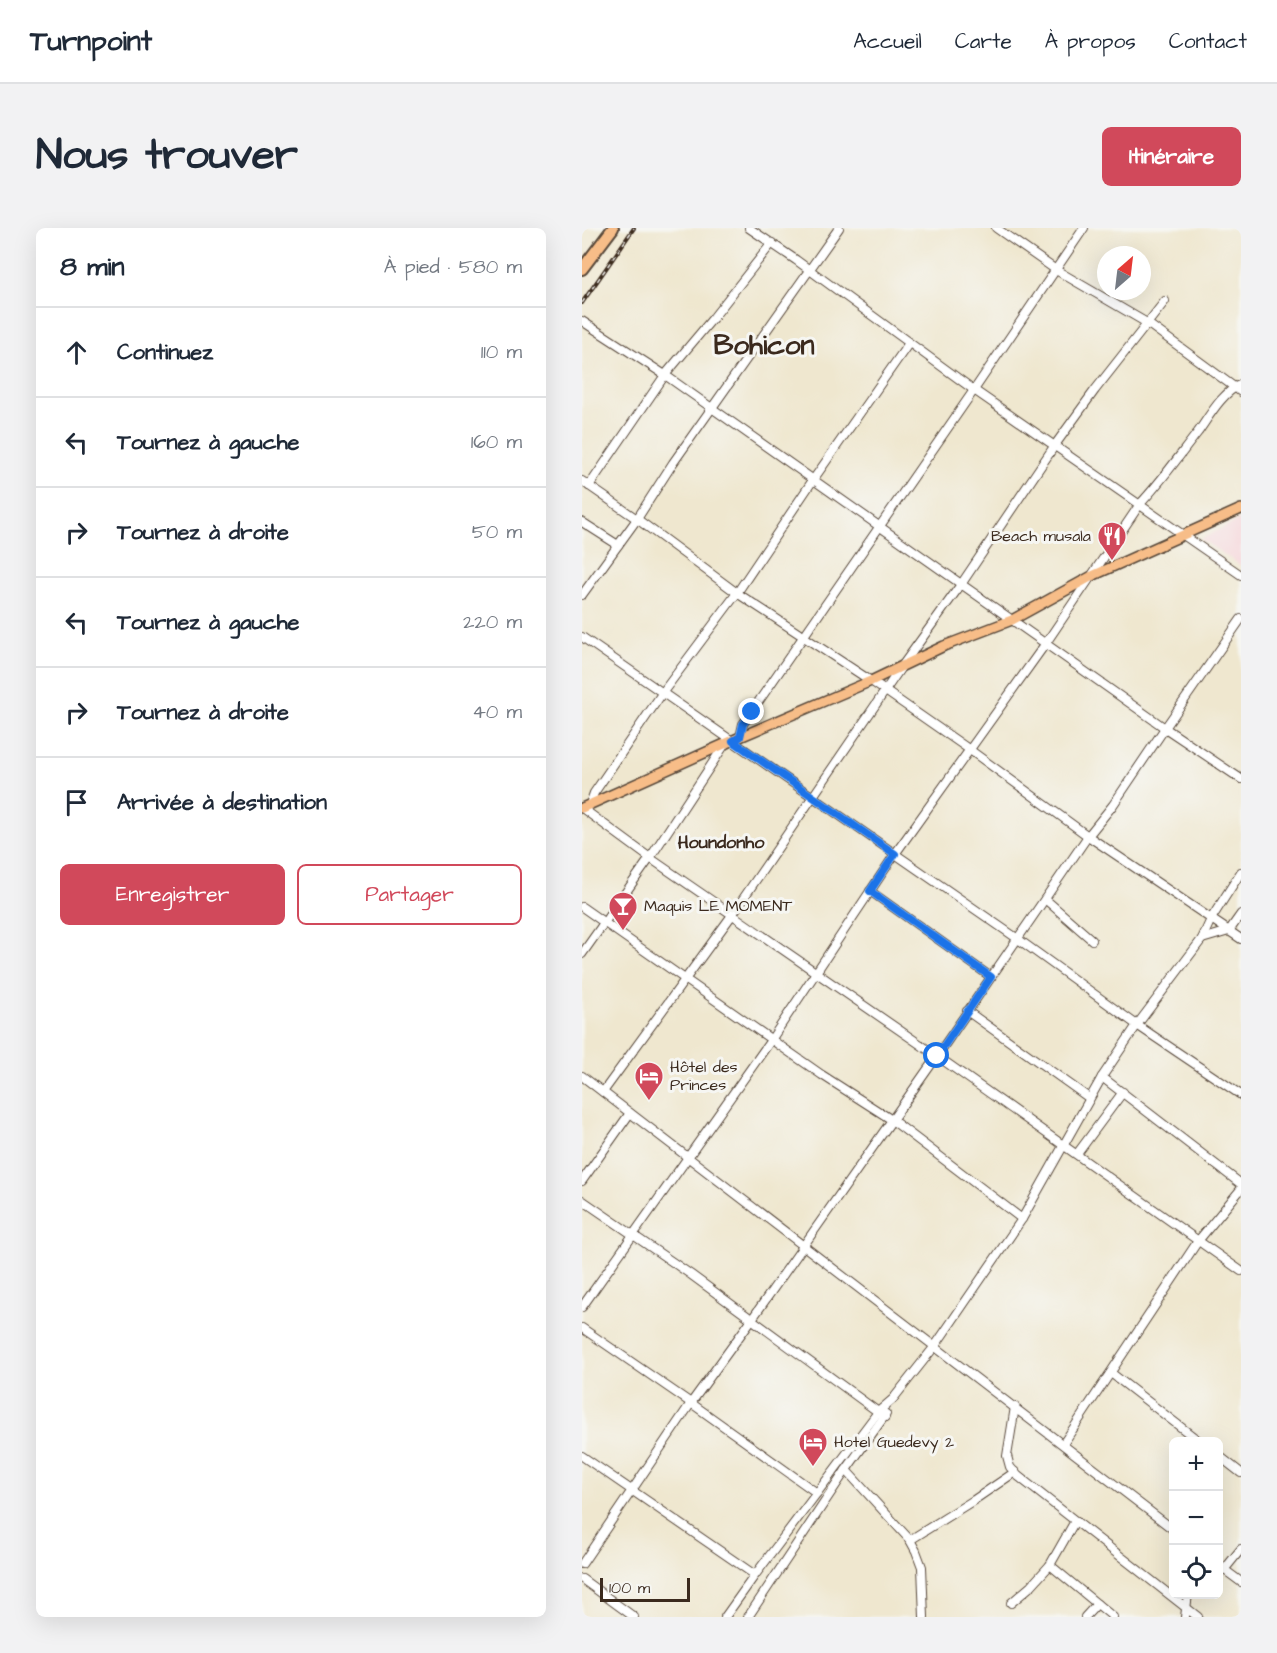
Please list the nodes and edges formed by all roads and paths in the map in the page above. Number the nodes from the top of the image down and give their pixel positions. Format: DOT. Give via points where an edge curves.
graph roads {
  1 [pos="613,228"];
  2 [pos="749,228"];
  3 [pos="839,228"];
  4 [pos="996,228"];
  5 [pos="1084,228"];
  6 [pos="772,243"];
  7 [pos="582,269"];
  8 [pos="810,270"];
  9 [pos="1056,270"];
  10 [pos="1165,301"];
  11 [pos="582,321"];
  12 [pos="1148,323"];
  13 [pos="909,343"];
  14 [pos="665,375"];
  15 [pos="1239,388"];
  16 [pos="974,390"];
  17 [pos="712,408"];
  18 [pos="1054,445"];
  19 [pos="813,480"];
  20 [pos="585,484"];
  21 [pos="1140,504"];
  22 [pos="1241,509"];
  23 [pos="637,519"];
  24 [pos="582,522"];
  25 [pos="879,526"];
  26 [pos="1184,535"];
  27 [pos="618,546"];
  28 [pos="1241,574"];
  29 [pos="1092,576"];
  30 [pos="962,583"];
  31 [pos="737,593"];
  32 [pos="582,595"];
  33 [pos="1241,619"];
  34 [pos="1012,620"];
  35 [pos="582,637"];
  36 [pos="804,638"];
  37 [pos="1046,643"];
  38 [pos="902,666"];
  39 [pos="871,681"];
  40 [pos="663,692"];
  41 [pos="886,692"];
  42 [pos="1165,728"];
  43 [pos="733,741"];
  44 [pos="970,750"];
  45 [pos="1241,778"];
  46 [pos="814,797"];
  47 [pos="585,807"];
  48 [pos="1088,836"];
  49 [pos="895,854"];
  50 [pos="650,858"];
  51 [pos="1241,872"];
  52 [pos="870,891"];
  53 [pos="1045,899"];
  54 [pos="582,907"];
  55 [pos="1241,914"];
  56 [pos="732,915"];
  57 [pos="1210,919"];
  58 [pos="604,923"];
  59 [pos="1229,931"];
  60 [pos="1018,939"];
  61 [pos="1202,939"];
  62 [pos="1241,939"];
  63 [pos="1092,940"];
  64 [pos="582,954"];
  65 [pos="816,972"];
  66 [pos="991,977"];
  67 [pos="686,980"];
  68 [pos="967,1011"];
  69 [pos="1137,1025"];
  70 [pos="771,1040"];
  71 [pos="937,1056"];
  72 [pos="582,1076"];
  73 [pos="1102,1077"];
  74 [pos="603,1092"];
  75 [pos="1123,1092"];
  76 [pos="1241,1095"];
  77 [pos="1089,1098"];
  78 [pos="630,1113"];
  79 [pos="892,1120"];
  80 [pos="1064,1146"];
  81 [pos="1077,1154"];
  82 [pos="688,1157"];
  83 [pos="582,1181"];
  84 [pos="1241,1184"];
  85 [pos="1241,1189"];
  86 [pos="582,1200"];
  87 [pos="1022,1219"];
  88 [pos="633,1235"];
  89 [pos="1198,1241"];
  90 [pos="803,1246"];
  91 [pos="1241,1271"];
  92 [pos="582,1307"];
  93 [pos="752,1319"];
  94 [pos="582,1328"];
  95 [pos="935,1346"];
  96 [pos="1111,1373"];
  97 [pos="691,1403"];
  98 [pos="1015,1407"];
  99 [pos="881,1414"];
  100 [pos="1194,1437"];
  101 [pos="1063,1444"];
  102 [pos="582,1456"];
  103 [pos="1223,1459"];
  104 [pos="846,1470"];
  105 [pos="1015,1472"];
  106 [pos="1241,1473"];
  107 [pos="632,1491"];
  108 [pos="817,1493"];
  109 [pos="1076,1521"];
  110 [pos="1169,1527"];
  111 [pos="788,1532"];
  112 [pos="799,1540"];
  113 [pos="910,1540"];
  114 [pos="1241,1549"];
  115 [pos="582,1564"];
  116 [pos="1050,1565"];
  117 [pos="1223,1565"];
  118 [pos="1223,1568"];
  119 [pos="754,1575"];
  120 [pos="582,1580"];
  121 [pos="1241,1582"];
  122 [pos="1187,1599"];
  123 [pos="1011,1603"];
  124 [pos="1097,1604"];
  125 [pos="1186,1607"];
  126 [pos="634,1617"];
  127 [pos="726,1617"];
  128 [pos="748,1617"];
  129 [pos="924,1617"];
  130 [pos="1085,1617"];
  131 [pos="1113,1617"];
  132 [pos="1185,1617"];
  133 [pos="1198,1617"];
  1 -- 7 [label="highway"];
  2 -- 6 [label="street"];
  3 -- 8 [label="street"];
  4 -- 9 [label="street"];
  5 -- 9 [label="street"];
  6 -- 8 [label="street"];
  6 -- 14 [label="street"];
  8 -- 13 [label="street"];
  8 -- 17 [label="street"];
  9 -- 12 [label="street"];
  9 -- 16 [label="street"];
  10 -- 12 [label="street"];
  11 -- 14 [label="street"];
  12 -- 15 [label="street"];
  12 -- 18 [label="street"];
  13 -- 16 [label="street"];
  13 -- 19 [label="street"];
  14 -- 17 [label="street"];
  14 -- 20 [label="street"];
  15 -- 21 [label="street" via="1221,401"];
  16 -- 18 [label="street"];
  16 -- 25 [label="street"];
  17 -- 19 [label="street"];
  17 -- 23 [label="street"];
  18 -- 21 [label="street"];
  18 -- 30 [label="street"];
  19 -- 25 [label="street"];
  19 -- 31 [label="street"];
  20 -- 23 [label="street"];
  21 -- 26 [label="street"];
  21 -- 29 [label="street"];
  22 -- 26 [label="main road"];
  23 -- 27 [label="street"];
  23 -- 31 [label="street"];
  24 -- 27 [label="street"];
  25 -- 30 [label="street"];
  25 -- 36 [label="street"];
  26 -- 28 [label="street"];
  26 -- 29 [label="main road"];
  27 -- 32 [label="street"];
  29 -- 34 [label="main road"];
  29 -- 37 [label="street"];
  30 -- 34 [label="street"];
  30 -- 38 [label="street"];
  31 -- 36 [label="street"];
  31 -- 40 [label="street"];
  33 -- 42 [label="street"];
  34 -- 37 [label="street"];
  34 -- 38 [label="main road"];
  35 -- 40 [label="street"];
  36 -- 39 [label="street"];
  36 -- 43 [label="street"];
  37 -- 42 [label="street"];
  37 -- 44 [label="street"];
  38 -- 39 [label="main road"];
  38 -- 41 [label="street"];
  39 -- 41 [label="street"];
  39 -- 43 [label="main road"];
  40 -- 43 [label="street"];
  40 -- 47 [label="street"];
  41 -- 44 [label="street"];
  41 -- 46 [label="street"];
  42 -- 45 [label="street"];
  42 -- 48 [label="street"];
  43 -- 46 [label="street"];
  43 -- 47 [label="main road"];
  43 -- 50 [label="street"];
  44 -- 48 [label="street"];
  44 -- 49 [label="street"];
  46 -- 49 [label="street"];
  46 -- 56 [label="street"];
  47 -- 50 [label="street"];
  48 -- 53 [label="street"];
  48 -- 57 [label="street"];
  49 -- 52 [label="street"];
  49 -- 60 [label="street"];
  50 -- 56 [label="street"];
  50 -- 58 [label="street"];
  51 -- 57 [label="street"];
  52 -- 65 [label="street"];
  52 -- 66 [label="street"];
  53 -- 60 [label="street"];
  53 -- 63 [label="street"];
  54 -- 58 [label="street"];
  55 -- 59 [label="street"];
  56 -- 65 [label="street"];
  56 -- 67 [label="street"];
  57 -- 59 [label="street"];
  57 -- 61 [label="street"];
  58 -- 64 [label="street"];
  58 -- 67 [label="street"];
  59 -- 61 [label="street"];
  59 -- 62 [label="street"];
  60 -- 66 [label="street"];
  60 -- 69 [label="street"];
  61 -- 69 [label="street"];
  65 -- 70 [label="street"];
  65 -- 71 [label="street"];
  66 -- 68 [label="street"];
  67 -- 70 [label="street"];
  67 -- 74 [label="street"];
  68 -- 71 [label="street"];
  68 -- 77 [label="street"];
  69 -- 73 [label="street"];
  69 -- 76 [label="street"];
  70 -- 79 [label="street"];
  70 -- 82 [label="street"];
  71 -- 79 [label="street"];
  71 -- 80 [label="street"];
  72 -- 74 [label="street"];
  73 -- 75 [label="street"];
  73 -- 77 [label="street"];
  74 -- 78 [label="street"];
  75 -- 81 [label="street"];
  75 -- 84 [label="street"];
  77 -- 80 [label="street"];
  78 -- 82 [label="street"];
  78 -- 83 [label="street"];
  79 -- 87 [label="street"];
  79 -- 90 [label="street"];
  80 -- 81 [label="street"];
  80 -- 87 [label="street"];
  81 -- 89 [label="street"];
  82 -- 88 [label="street"];
  82 -- 90 [label="street"];
  85 -- 89 [label="street"];
  86 -- 88 [label="street"];
  87 -- 95 [label="street"];
  88 -- 92 [label="street"];
  88 -- 93 [label="street"];
  89 -- 91 [label="street"];
  89 -- 96 [label="street"];
  90 -- 93 [label="street"];
  90 -- 95 [label="street"];
  93 -- 97 [label="street"];
  93 -- 99 [label="street"];
  94 -- 97 [label="street"];
  95 -- 98 [label="street"];
  95 -- 99 [label="street"];
  96 -- 100 [label="street"];
  96 -- 101 [label="street"];
  97 -- 107 [label="street"];
  97 -- 108 [label="street"];
  98 -- 101 [label="street"];
  98 -- 105 [label="street" via="1007,1456"];
  99 -- 104 [label="street"];
  99 -- 108 [label="street"];
  101 -- 110 [label="street"];
  102 -- 107 [label="street"];
  103 -- 106 [label="street"];
  104 -- 112 [label="street"];
  104 -- 113 [label="street"];
  105 -- 109 [label="street"];
  105 -- 113 [label="street"];
  107 -- 115 [label="street"];
  107 -- 119 [label="street"];
  108 -- 111 [label="street"];
  109 -- 116 [label="street"];
  109 -- 125 [label="street"];
  111 -- 112 [label="street"];
  111 -- 119 [label="street"];
  112 -- 128 [label="street"];
  113 -- 129 [label="street" via="922,1567"];
  114 -- 117 [label="street"];
  116 -- 123 [label="street"];
  116 -- 124 [label="street"];
  118 -- 121 [label="street"];
  119 -- 127 [label="street"];
  120 -- 126 [label="street"];
  122 -- 125 [label="street"];
  124 -- 130 [label="street"];
  124 -- 131 [label="street"];
  125 -- 132 [label="street"];
  125 -- 133 [label="street"];
}
